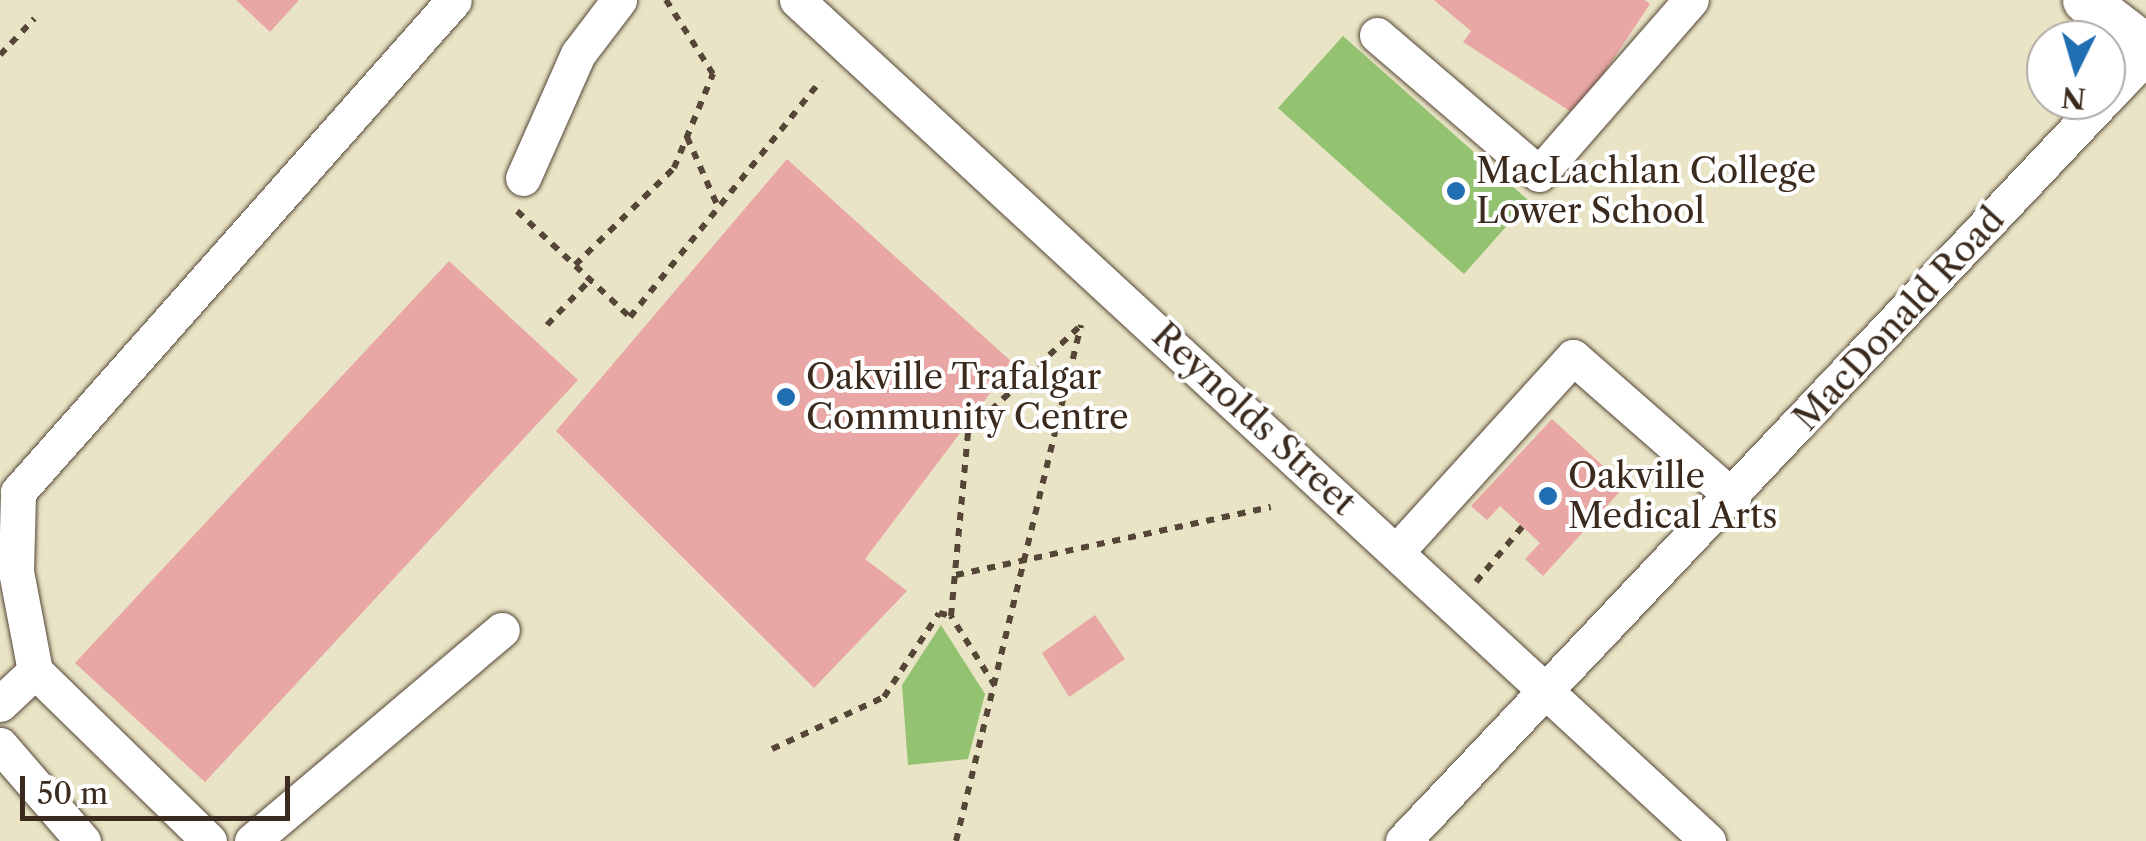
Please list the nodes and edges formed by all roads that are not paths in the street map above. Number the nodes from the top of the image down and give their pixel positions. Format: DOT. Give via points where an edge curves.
graph roads {
  1 [pos="454,0"];
  2 [pos="619,0"];
  3 [pos="797,0"];
  4 [pos="1691,0"];
  5 [pos="2085,0"];
  6 [pos="1377,34"];
  7 [pos="2146,47"];
  8 [pos="2146,56"];
  9 [pos="2126,77"];
  10 [pos="2085,120"];
  11 [pos="514,189"];
  12 [pos="1733,497"];
  13 [pos="1398,551"];
  14 [pos="502,630"];
  15 [pos="35,671"];
  16 [pos="1548,693"];
  17 [pos="0,704"];
  18 [pos="0,744"];
  19 [pos="83,841"];
  20 [pos="208,841"];
  21 [pos="252,841"];
  22 [pos="1403,841"];
  23 [pos="1708,841"];
  1 -- 15 [label="street" via="18,492 16,571"];
  2 -- 11 [label="street" via="578,54"];
  3 -- 13 [label="street, Reynolds Street"];
  4 -- 6 [label="street" via="1539,174"];
  5 -- 7 [label="main road"];
  8 -- 9 [label="street, MacDonald Road"];
  10 -- 12 [label="street, MacDonald Road"];
  12 -- 13 [label="street" via="1573,357"];
  12 -- 16 [label="street, MacDonald Road"];
  13 -- 16 [label="street, Reynolds Street"];
  14 -- 21 [label="street"];
  15 -- 17 [label="street"];
  15 -- 20 [label="street"];
  16 -- 22 [label="street, MacDonald Road"];
  16 -- 23 [label="street, Reynolds Street"];
  18 -- 19 [label="street"];
}
